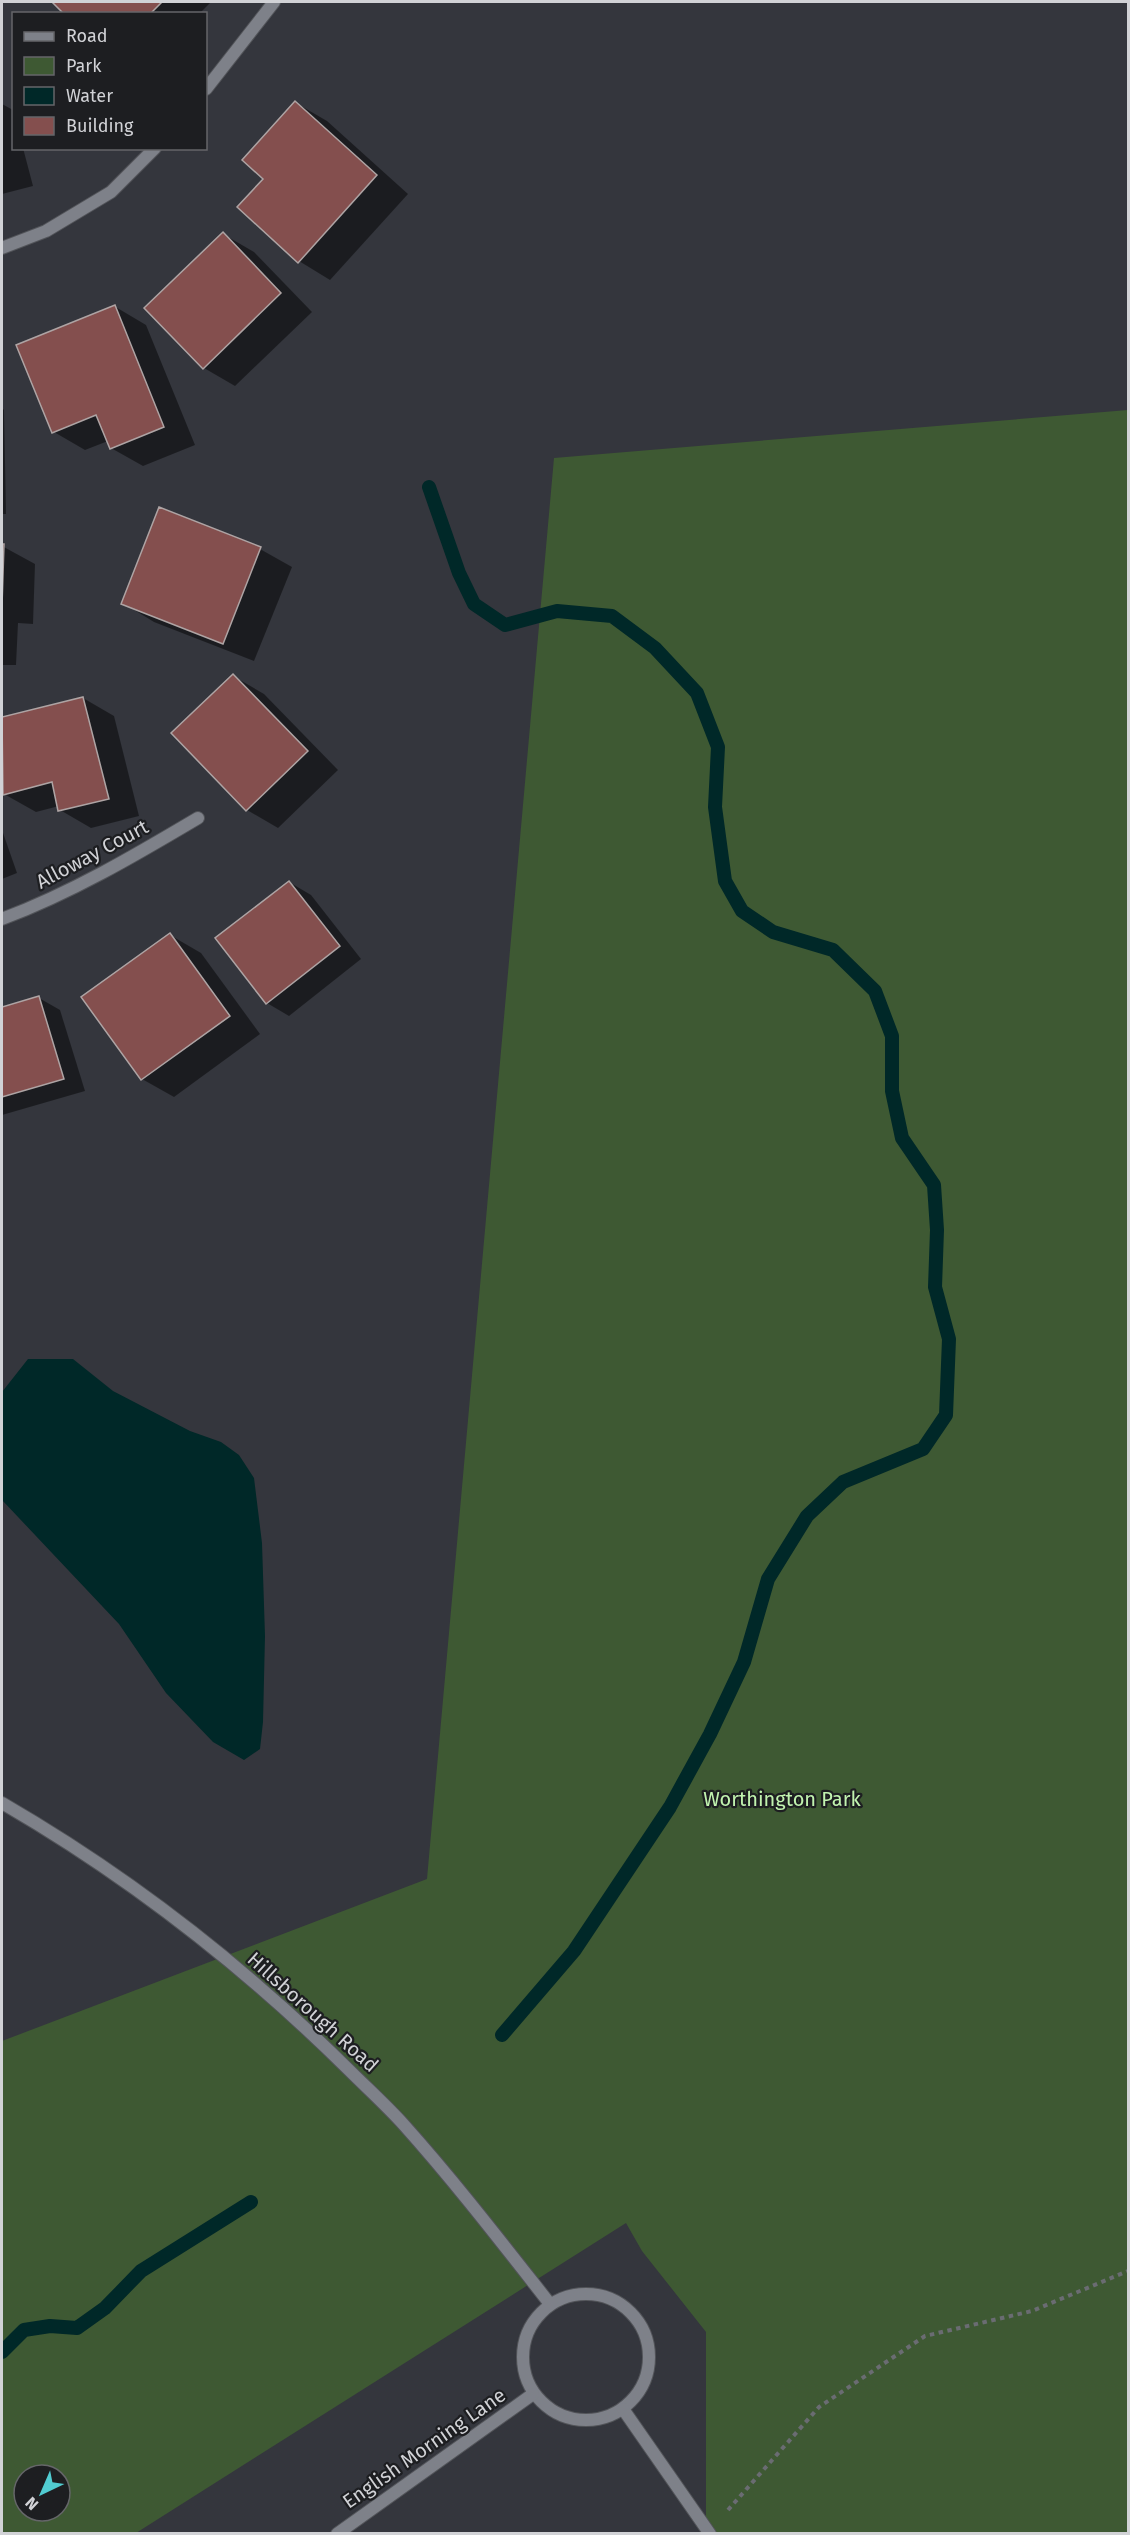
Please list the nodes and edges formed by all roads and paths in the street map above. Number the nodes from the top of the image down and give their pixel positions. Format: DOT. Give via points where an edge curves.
graph roads {
  1 [pos="274,2"];
  2 [pos="207,88"];
  3 [pos="153,150"];
  4 [pos="2,248"];
  5 [pos="198,818"];
  6 [pos="2,919"];
  7 [pos="2,1803"];
  8 [pos="1128,2271"];
  9 [pos="550,2304"];
  10 [pos="533,2394"];
  11 [pos="623,2409"];
  12 [pos="744,2491"];
  13 [pos="337,2534"];
  14 [pos="710,2534"];
  1 -- 2 [label="street"];
  3 -- 4 [label="street" via="111,192 46,231"];
  5 -- 6 [label="street, Alloway Court" via="105,873"];
  7 -- 9 [label="street, Hillsborough Road" via="65,1840 191,1930 305,2026 402,2123"];
  8 -- 12 [label="path" via="1032,2311 925,2336 819,2407"];
  9 -- 10 [label="street" via="533,2320 524,2340 522,2366"];
  9 -- 11 [label="street" via="572,2294 592,2294 614,2300 636,2318 647,2339 650,2362 642,2389"];
  10 -- 11 [label="street" via="547,2409 571,2420 601,2420"];
  10 -- 13 [label="street, English Morning Lane"];
  11 -- 14 [label="street"];
}
